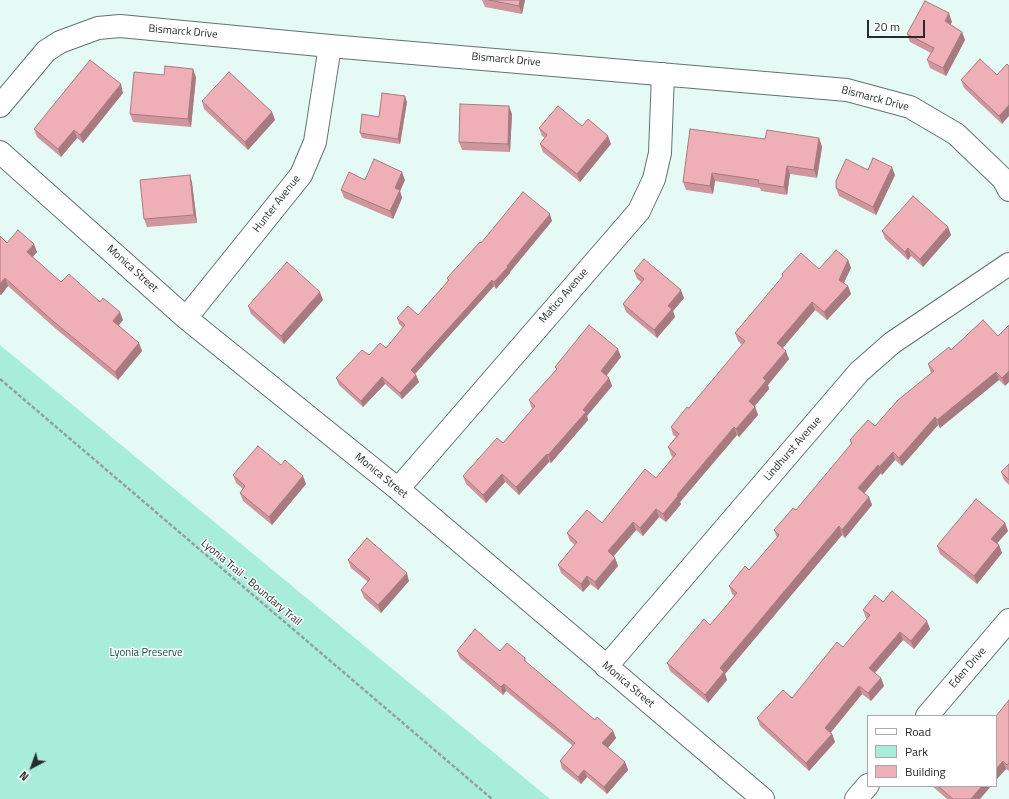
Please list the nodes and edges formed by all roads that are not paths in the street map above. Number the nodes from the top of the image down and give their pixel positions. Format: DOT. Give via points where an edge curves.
graph roads {
  1 [pos="330,46"];
  2 [pos="663,74"];
  3 [pos="0,106"];
  4 [pos="0,152"];
  5 [pos="1009,190"];
  6 [pos="1009,264"];
  7 [pos="186,318"];
  8 [pos="398,489"];
  9 [pos="1009,620"];
  10 [pos="606,667"];
  11 [pos="928,715"];
  12 [pos="867,786"];
  13 [pos="763,799"];
  14 [pos="856,799"];
  1 -- 2 [label="street, Bismarck Drive"];
  1 -- 3 [label="street, Bismarck Drive" via="120,26 98,28 60,42 46,51"];
  1 -- 7 [label="street, Hunter Avenue" via="315,142 301,175"];
  2 -- 5 [label="street, Bismarck Drive" via="847,90 910,108 956,134 1003,179"];
  2 -- 8 [label="street, Matico Avenue" via="660,153 654,179 638,211"];
  4 -- 7 [label="street, Monica Street"];
  6 -- 10 [label="street, Lindhurst Avenue" via="892,343 859,372"];
  7 -- 8 [label="street, Monica Street"];
  8 -- 10 [label="street, Monica Street"];
  9 -- 11 [label="street, Eden Drive"];
  10 -- 13 [label="street, Monica Street"];
  12 -- 14 [label="street"];
}
